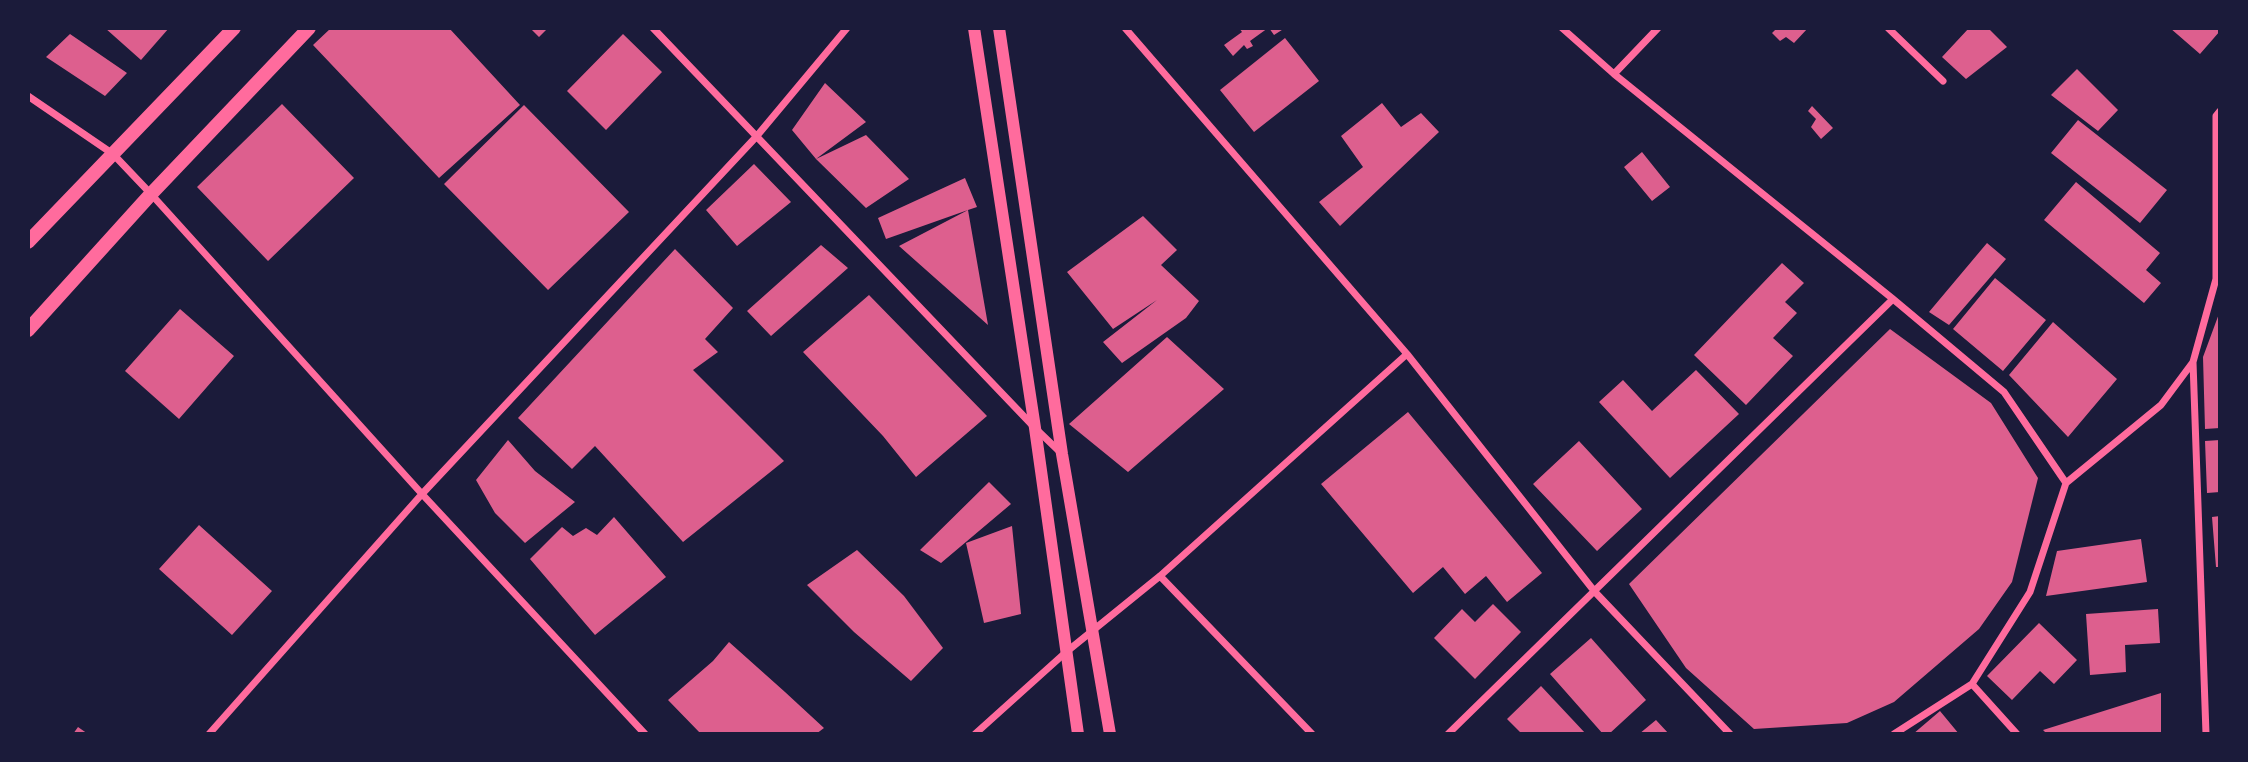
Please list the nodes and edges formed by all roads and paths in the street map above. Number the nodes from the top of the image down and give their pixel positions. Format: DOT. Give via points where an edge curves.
graph roads {
  1 [pos="234,28"];
  2 [pos="309,28"];
  3 [pos="653,28"];
  4 [pos="847,28"];
  5 [pos="974,28"];
  6 [pos="999,28"];
  7 [pos="1125,28"];
  8 [pos="1562,28"];
  9 [pos="1658,28"];
  10 [pos="1888,28"];
  11 [pos="1614,74"];
  12 [pos="1943,81"];
  13 [pos="28,96"];
  14 [pos="2220,111"];
  15 [pos="756,137"];
  16 [pos="113,154"];
  17 [pos="151,194"];
  18 [pos="28,242"];
  19 [pos="2218,281"];
  20 [pos="1893,299"];
  21 [pos="28,330"];
  22 [pos="1407,354"];
  23 [pos="2193,362"];
  24 [pos="1035,428"];
  25 [pos="1062,454"];
  26 [pos="2066,483"];
  27 [pos="422,494"];
  28 [pos="1160,576"];
  29 [pos="1595,592"];
  30 [pos="1093,632"];
  31 [pos="1065,653"];
  32 [pos="1972,684"];
  33 [pos="209,734"];
  34 [pos="645,734"];
  35 [pos="975,734"];
  36 [pos="1078,734"];
  37 [pos="1110,734"];
  38 [pos="1312,734"];
  39 [pos="1448,734"];
  40 [pos="1730,734"];
  41 [pos="1894,734"];
  42 [pos="2017,734"];
  43 [pos="2206,734"];
  1 -- 16 [label="main road"];
  2 -- 17 [label="main road"];
  3 -- 15 [label="street"];
  4 -- 15 [label="street"];
  5 -- 24 [label="street"];
  6 -- 25 [label="street"];
  7 -- 22 [label="street"];
  8 -- 11 [label="street"];
  9 -- 11 [label="street"];
  10 -- 12 [label="street"];
  11 -- 20 [label="street"];
  13 -- 16 [label="street"];
  14 -- 19 [label="street" via="2216,116"];
  15 -- 24 [label="street"];
  15 -- 27 [label="street"];
  16 -- 17 [label="street"];
  16 -- 18 [label="main road"];
  17 -- 21 [label="main road"];
  17 -- 27 [label="street"];
  19 -- 23 [label="street"];
  20 -- 26 [label="street" via="2004,392"];
  20 -- 29 [label="street"];
  22 -- 28 [label="street"];
  22 -- 29 [label="street"];
  23 -- 26 [label="street" via="2161,405"];
  23 -- 43 [label="street"];
  24 -- 25 [label="street"];
  24 -- 31 [label="street"];
  25 -- 30 [label="street"];
  26 -- 32 [label="street" via="2030,592"];
  27 -- 33 [label="street"];
  27 -- 34 [label="street"];
  28 -- 30 [label="street"];
  28 -- 38 [label="street"];
  29 -- 39 [label="street"];
  29 -- 40 [label="street"];
  30 -- 31 [label="street"];
  30 -- 37 [label="street"];
  31 -- 35 [label="street"];
  31 -- 36 [label="street"];
  32 -- 41 [label="street"];
  32 -- 42 [label="street"];
}
